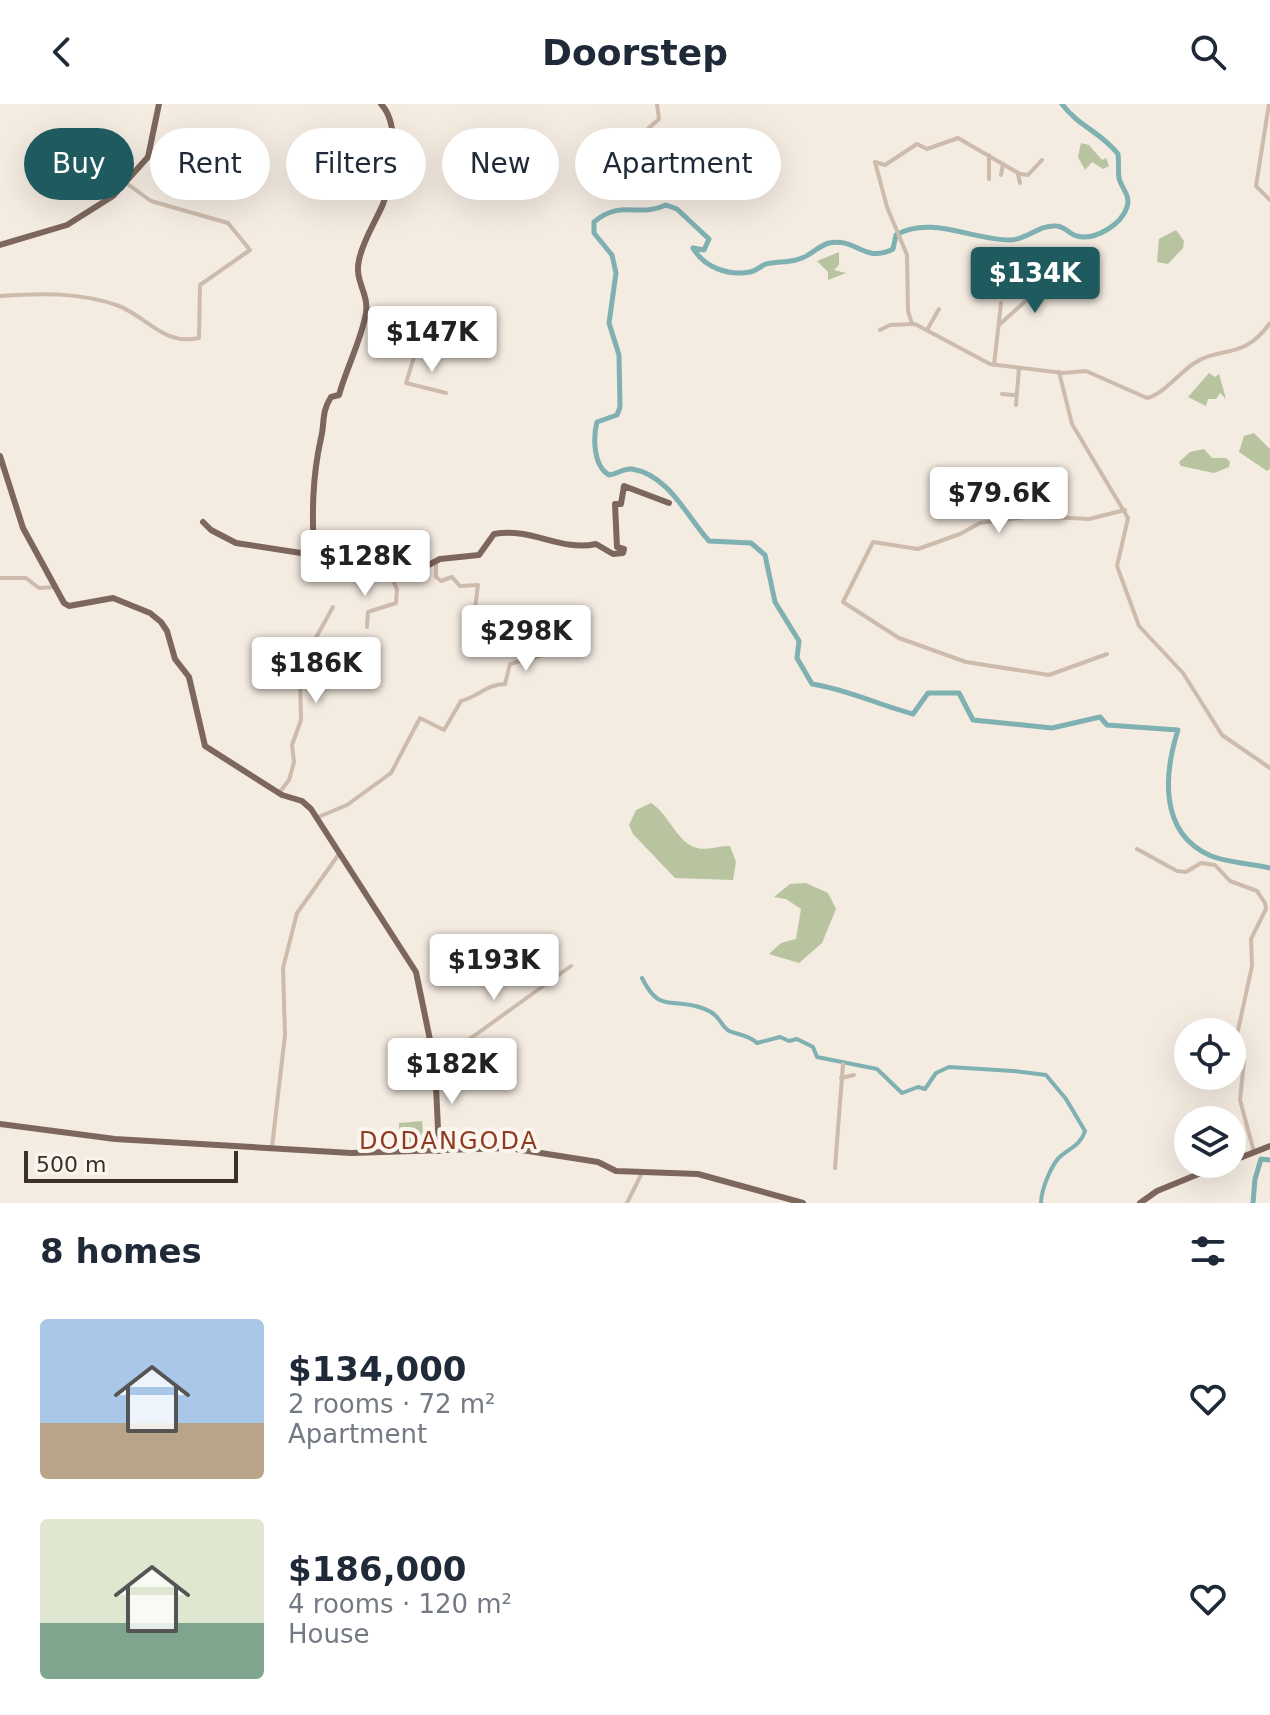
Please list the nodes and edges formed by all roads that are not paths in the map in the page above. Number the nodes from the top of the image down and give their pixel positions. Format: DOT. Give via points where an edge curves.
graph roads {
  1 [pos="159,104"];
  2 [pos="381,104"];
  3 [pos="657,104"];
  4 [pos="1269,104"];
  5 [pos="649,128"];
  6 [pos="989,155"];
  7 [pos="1042,160"];
  8 [pos="1003,164"];
  9 [pos="134,172"];
  10 [pos="1017,172"];
  11 [pos="1001,175"];
  12 [pos="989,179"];
  13 [pos="1020,183"];
  14 [pos="134,189"];
  15 [pos="107,200"];
  16 [pos="1270,200"];
  17 [pos="0,245"];
  18 [pos="1077,281"];
  19 [pos="1041,282"];
  20 [pos="0,296"];
  21 [pos="1038,297"];
  22 [pos="1001,303"];
  23 [pos="939,309"];
  24 [pos="1270,323"];
  25 [pos="912,324"];
  26 [pos="999,325"];
  27 [pos="880,330"];
  28 [pos="927,330"];
  29 [pos="415,354"];
  30 [pos="994,365"];
  31 [pos="1019,368"];
  32 [pos="1059,372"];
  33 [pos="446,393"];
  34 [pos="1002,394"];
  35 [pos="1014,395"];
  36 [pos="1016,405"];
  37 [pos="1,460"];
  38 [pos="669,503"];
  39 [pos="1125,510"];
  40 [pos="203,522"];
  41 [pos="314,555"];
  42 [pos="436,561"];
  43 [pos="391,576"];
  44 [pos="0,578"];
  45 [pos="55,587"];
  46 [pos="333,607"];
  47 [pos="367,627"];
  48 [pos="583,644"];
  49 [pos="549,653"];
  50 [pos="1107,654"];
  51 [pos="1270,768"];
  52 [pos="279,793"];
  53 [pos="316,818"];
  54 [pos="1137,849"];
  55 [pos="339,854"];
  56 [pos="571,966"];
  57 [pos="435,1064"];
  58 [pos="843,1064"];
  59 [pos="854,1075"];
  60 [pos="841,1078"];
  61 [pos="0,1124"];
  62 [pos="1270,1146"];
  63 [pos="272,1147"];
  64 [pos="439,1151"];
  65 [pos="1254,1152"];
  66 [pos="1246,1155"];
  67 [pos="835,1168"];
  68 [pos="643,1171"];
  69 [pos="1189,1178"];
  70 [pos="627,1203"];
  71 [pos="803,1203"];
  72 [pos="1140,1203"];
  1 -- 9 [label="main road" via="148,157"];
  2 -- 41 [label="main road" via="392,119 394,137 389,188 357,271 366,314 339,395 331,397 321,415 311,490"];
  3 -- 5 [label="street" via="659,119"];
  4 -- 16 [label="street" via="1256,186"];
  6 -- 8 [label="street"];
  6 -- 12 [label="street"];
  6 -- 25 [label="street" via="958,138 924,150 917,144 885,165 875,162 909,271"];
  7 -- 10 [label="street" via="1028,175"];
  8 -- 10 [label="street"];
  8 -- 11 [label="street"];
  10 -- 13 [label="street"];
  14 -- 20 [label="street" via="151,201 228,223 250,250 200,285 199,338 160,333 122,308 84,297"];
  15 -- 17 [label="main road" via="71,223"];
  18 -- 21 [label="street" via="1074,289"];
  19 -- 21 [label="street"];
  21 -- 26 [label="street" via="1029,298"];
  22 -- 26 [label="street"];
  23 -- 28 [label="street"];
  24 -- 32 [label="street" via="1240,350 1197,361 1152,398 1134,395 1090,372"];
  25 -- 27 [label="street"];
  25 -- 28 [label="street"];
  26 -- 30 [label="street"];
  28 -- 30 [label="street"];
  29 -- 33 [label="street" via="406,383"];
  30 -- 31 [label="street"];
  31 -- 32 [label="street"];
  31 -- 35 [label="street"];
  32 -- 39 [label="street" via="1072,424"];
  34 -- 35 [label="street"];
  35 -- 36 [label="street"];
  37 -- 45 [label="main road" via="23,528"];
  38 -- 42 [label="main road" via="624,486 621,504 615,504 617,547 623,553 613,554 596,544 579,548 503,533 494,534 483,554"];
  39 -- 50 [label="street" via="1089,519 1033,516 980,523 918,549 873,542 843,602 899,638 966,662 1049,675"];
  39 -- 51 [label="street" via="1129,524 1117,566 1139,626 1183,673 1222,735"];
  40 -- 41 [label="main road" via="236,543"];
  41 -- 43 [label="main road"];
  42 -- 43 [label="main road"];
  42 -- 49 [label="street" via="441,581 452,577 460,586 478,585 475,608 514,612 514,619 544,624"];
  43 -- 47 [label="street" via="399,596 396,603 368,612"];
  44 -- 45 [label="street"];
  45 -- 52 [label="main road" via="69,606 113,598 161,622 175,659 189,677 205,746"];
  46 -- 52 [label="street" via="303,661 294,762"];
  48 -- 49 [label="street" via="569,642 565,649 555,647"];
  49 -- 53 [label="street" via="510,664 505,684 461,701 444,730 420,718 391,773 347,805"];
  52 -- 53 [label="main road" via="302,801"];
  53 -- 55 [label="main road"];
  54 -- 65 [label="street" via="1177,871 1201,863 1215,865 1230,881 1257,891 1265,903 1251,939 1252,966 1237,1035 1244,1061 1240,1100"];
  55 -- 57 [label="main road" via="414,968"];
  55 -- 63 [label="street" via="297,913 283,968 285,1035"];
  56 -- 57 [label="street"];
  57 -- 64 [label="main road"];
  58 -- 60 [label="street"];
  59 -- 60 [label="street"];
  60 -- 67 [label="street"];
  61 -- 63 [label="main road" via="115,1139"];
  62 -- 65 [label="main road"];
  63 -- 64 [label="main road" via="351,1153"];
  64 -- 68 [label="main road" via="509,1148 598,1162 616,1171"];
  65 -- 66 [label="main road"];
  68 -- 70 [label="street"];
  68 -- 71 [label="main road" via="698,1174"];
  69 -- 72 [label="main road"];
}
